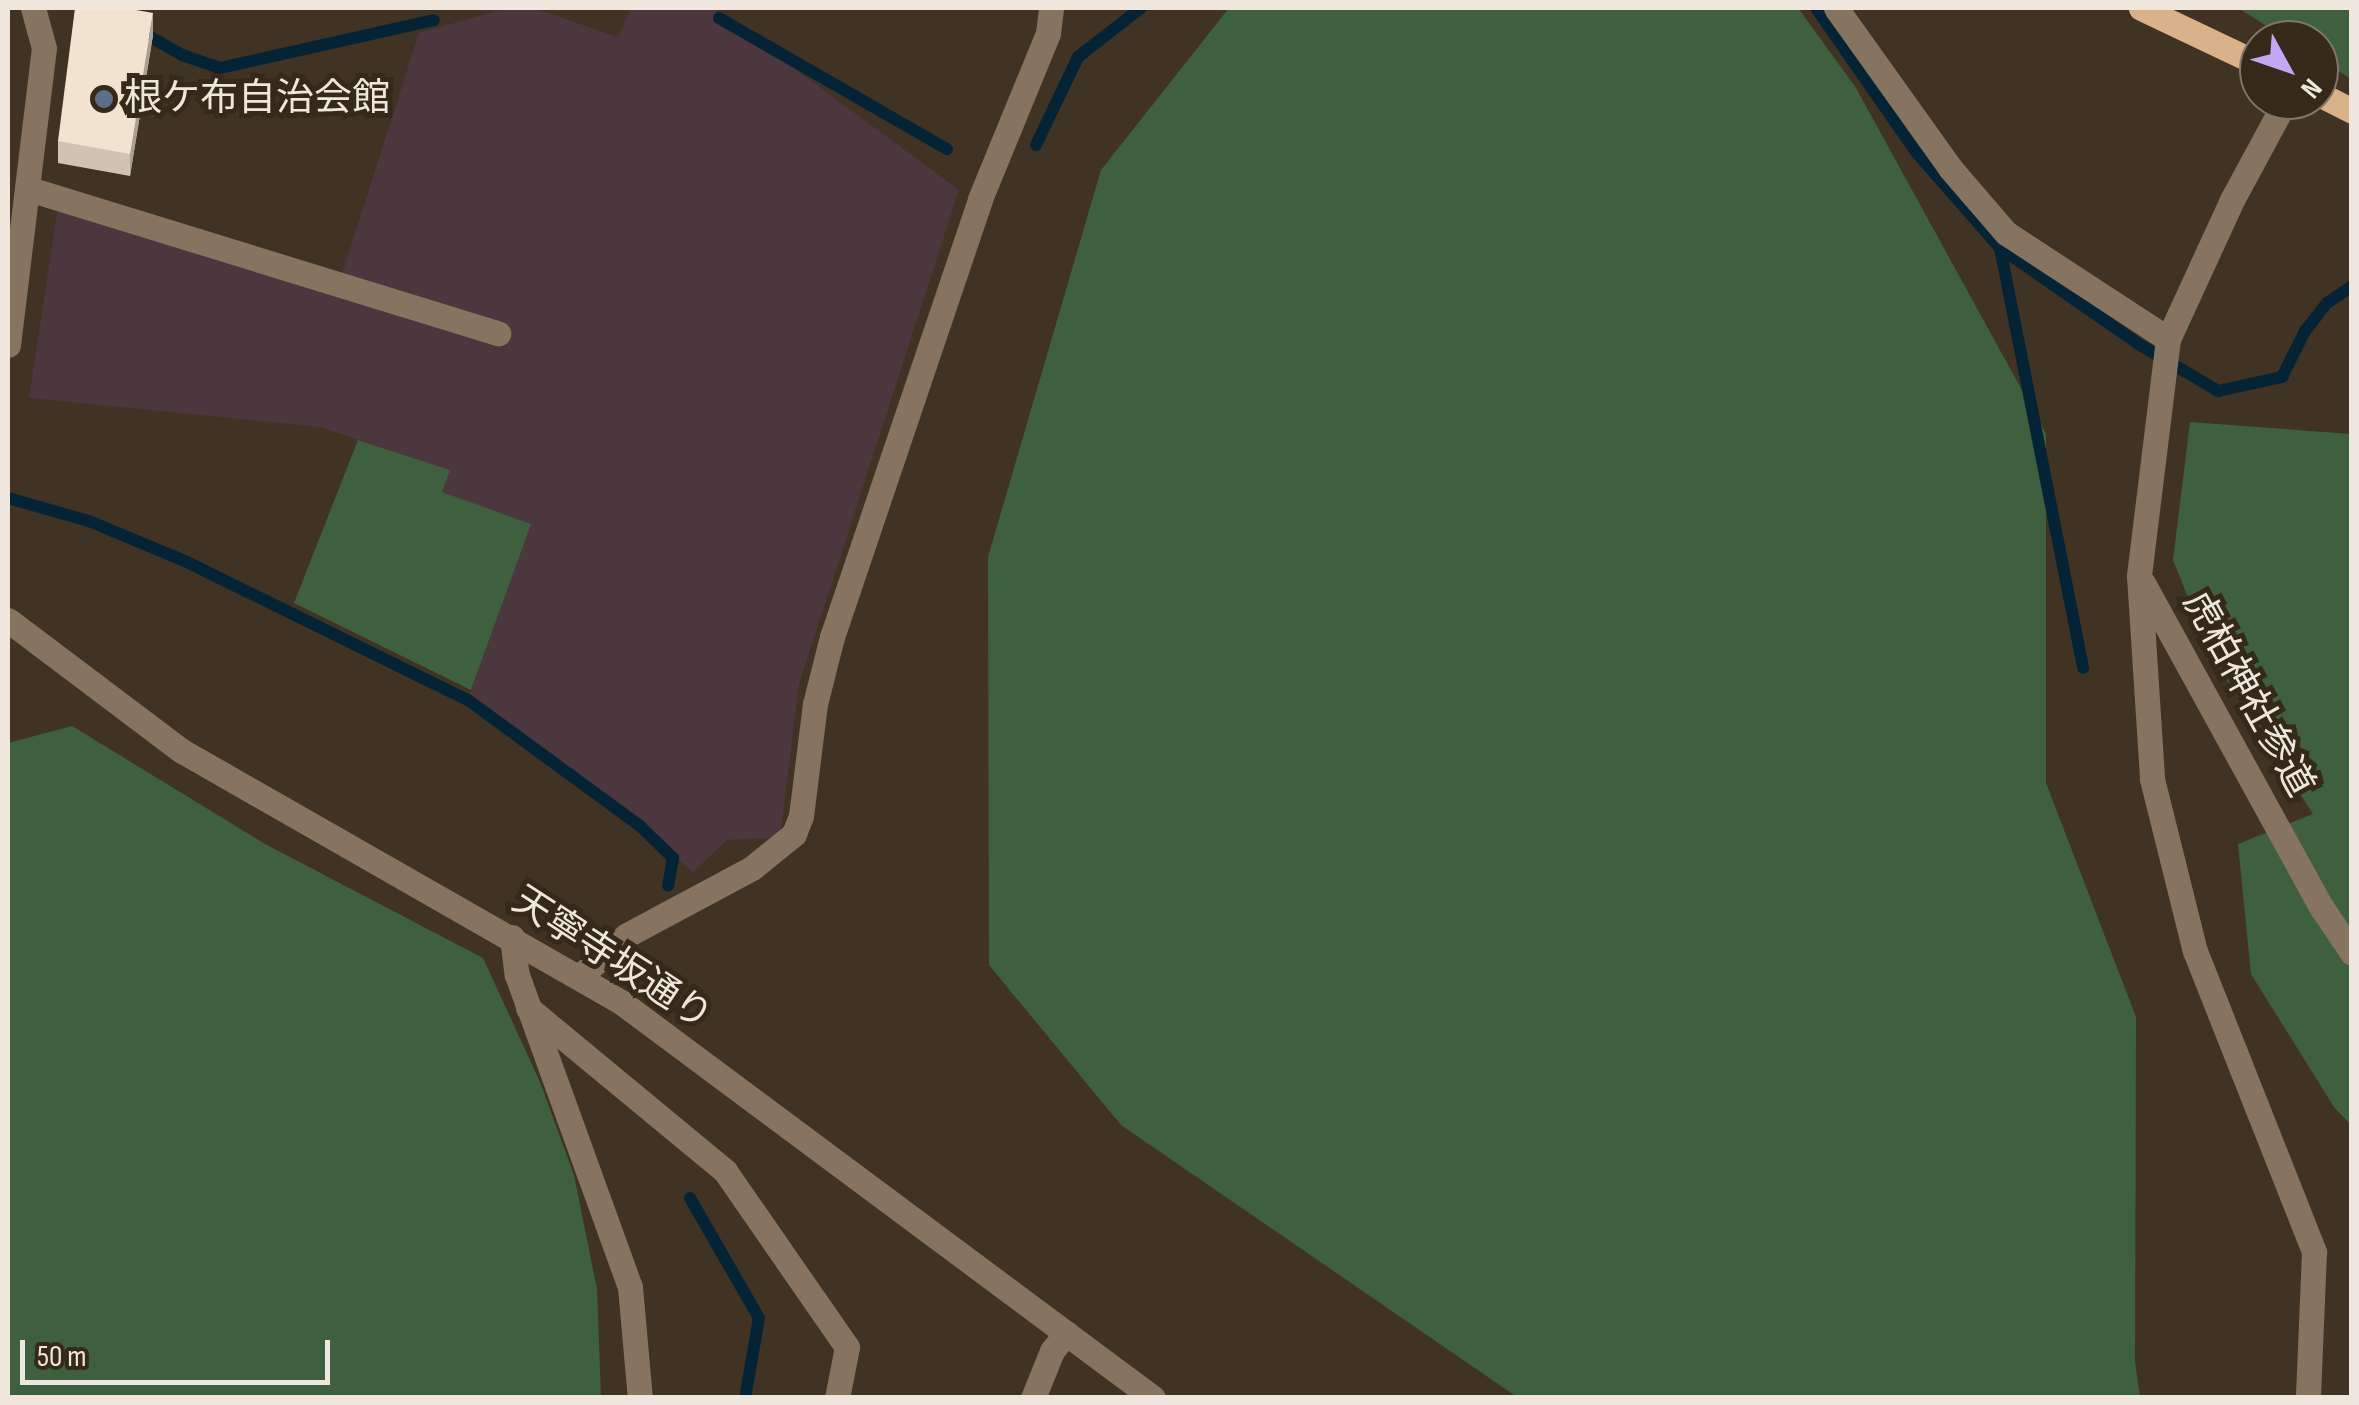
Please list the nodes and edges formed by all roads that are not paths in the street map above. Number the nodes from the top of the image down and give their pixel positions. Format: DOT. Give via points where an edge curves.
graph roads {
  1 [pos="33,8"];
  2 [pos="1051,8"];
  3 [pos="1836,8"];
  4 [pos="2141,8"];
  5 [pos="2239,55"];
  6 [pos="2275,120"];
  7 [pos="29,189"];
  8 [pos="498,332"];
  9 [pos="2168,340"];
  10 [pos="8,345"];
  11 [pos="2139,576"];
  12 [pos="8,620"];
  13 [pos="512,936"];
  14 [pos="2352,952"];
  15 [pos="580,976"];
  16 [pos="528,1008"];
  17 [pos="1066,1333"];
  18 [pos="640,1398"];
  19 [pos="837,1398"];
  20 [pos="1032,1398"];
  21 [pos="1153,1398"];
  22 [pos="2308,1398"];
  1 -- 7 [label="street" via="44,48"];
  2 -- 15 [label="street" via="1048,33 980,200 832,637 794,834 752,868 627,935"];
  3 -- 9 [label="street" via="1950,168 2006,233"];
  4 -- 5 [label="main road"];
  6 -- 9 [label="street"];
  7 -- 8 [label="street"];
  7 -- 10 [label="street"];
  9 -- 11 [label="street"];
  11 -- 14 [label="street, 虎柏神社参道"];
  11 -- 22 [label="street" via="2152,779 2195,951 2314,1252"];
  12 -- 13 [label="street, 天寧寺坂通り" via="182,751"];
  13 -- 15 [label="street, 天寧寺坂通り"];
  13 -- 16 [label="street"];
  15 -- 17 [label="street, 天寧寺坂通り"];
  16 -- 18 [label="street" via="630,1288"];
  16 -- 19 [label="street" via="725,1171 846,1347"];
  17 -- 20 [label="street"];
  17 -- 21 [label="street, 天寧寺坂通り"];
}
